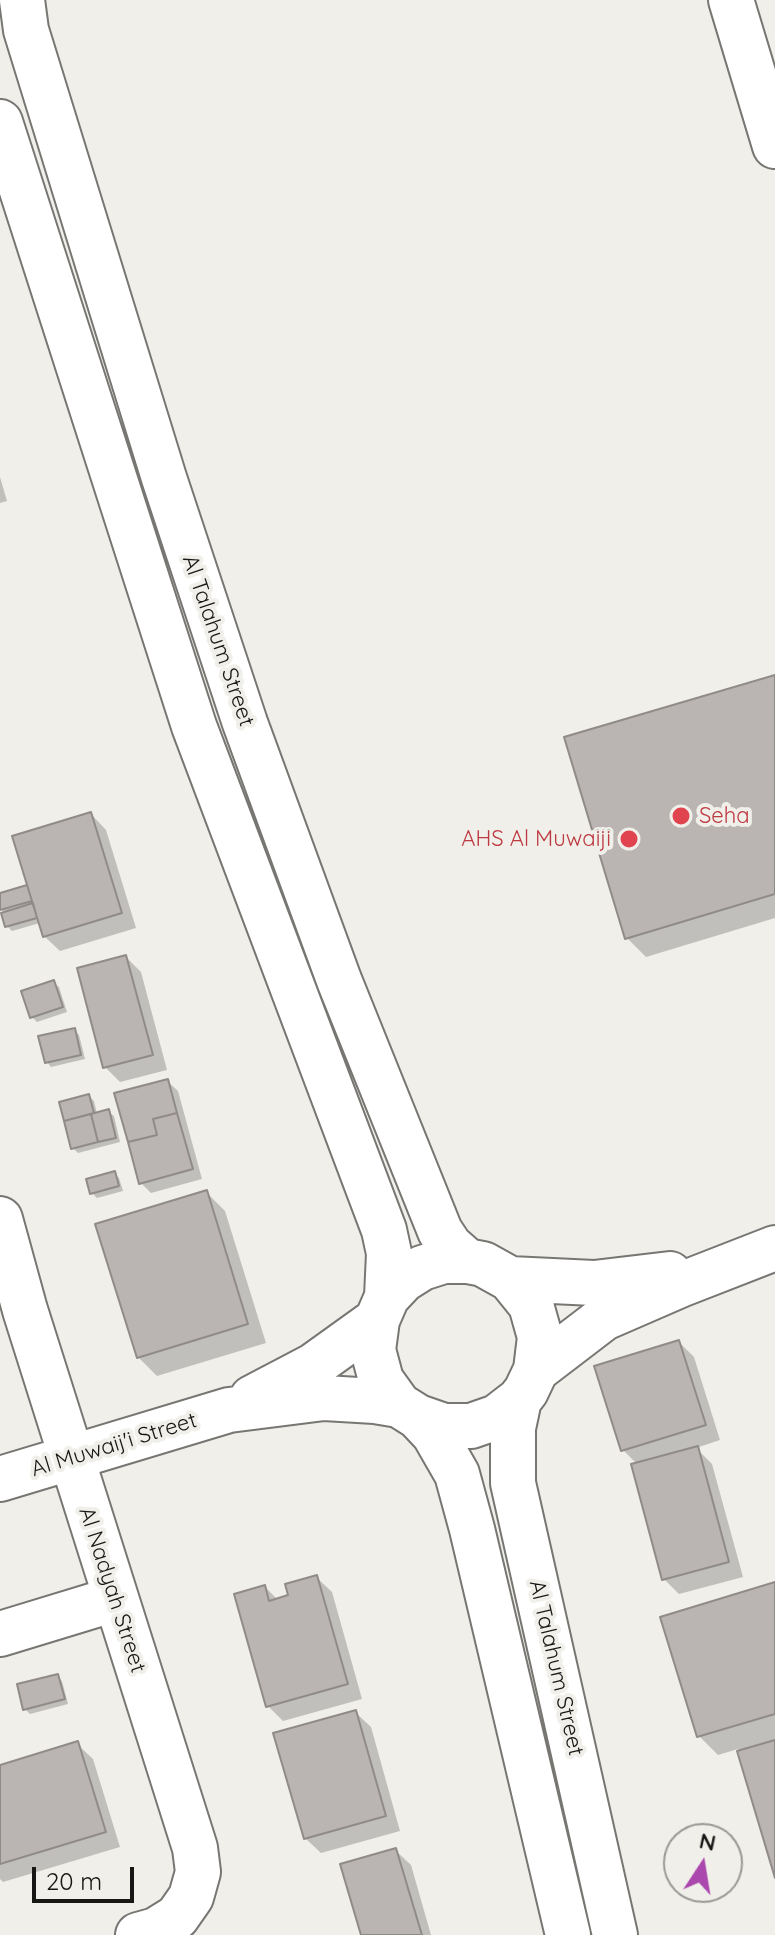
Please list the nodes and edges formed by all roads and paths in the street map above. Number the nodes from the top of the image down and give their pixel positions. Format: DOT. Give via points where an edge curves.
graph roads {
  1 [pos="22,0"];
  2 [pos="731,0"];
  3 [pos="763,61"];
  4 [pos="0,122"];
  5 [pos="775,146"];
  6 [pos="0,1219"];
  7 [pos="773,1255"];
  8 [pos="467,1261"];
  9 [pos="720,1269"];
  10 [pos="510,1279"];
  11 [pos="382,1308"];
  12 [pos="12,1314"];
  13 [pos="528,1385"];
  14 [pos="229,1410"];
  15 [pos="409,1411"];
  16 [pos="71,1458"];
  17 [pos="0,1479"];
  18 [pos="115,1599"];
  19 [pos="0,1634"];
  20 [pos="138,1935"];
  21 [pos="568,1935"];
  22 [pos="615,1935"];
  1 -- 8 [label="street, Al Talahum Street" via="33,53 164,478 245,723 433,1216 450,1246"];
  2 -- 3 [label="street"];
  3 -- 5 [label="street"];
  4 -- 11 [label="street" via="194,726 384,1230 389,1253"];
  6 -- 12 [label="street, Al Nadyah Street"];
  7 -- 9 [label="street"];
  8 -- 10 [label="street"];
  8 -- 11 [label="street" via="422,1268 403,1280"];
  9 -- 10 [label="street" via="594,1283"];
  9 -- 13 [label="street" via="604,1318"];
  10 -- 13 [label="street" via="531,1305 540,1337"];
  11 -- 14 [label="street, Al Muwaij'i Street" via="313,1366"];
  11 -- 15 [label="street" via="373,1350 381,1380"];
  12 -- 16 [label="street, Al Nadyah Street"];
  13 -- 15 [label="street" via="497,1417 471,1426 444,1426"];
  13 -- 22 [label="street, Al Talahum Street" via="513,1428 513,1483"];
  14 -- 15 [label="street, Al Muwaij'i Street" via="324,1398"];
  14 -- 16 [label="street, Al Muwaij'i Street"];
  15 -- 21 [label="street" via="447,1453 457,1474"];
  16 -- 17 [label="street, Al Muwaij'i Street"];
  16 -- 18 [label="street, Al Nadyah Street"];
  18 -- 19 [label="street"];
  18 -- 20 [label="street, Al Nadyah Street" via="195,1848 198,1872 191,1897 177,1917"];
}
